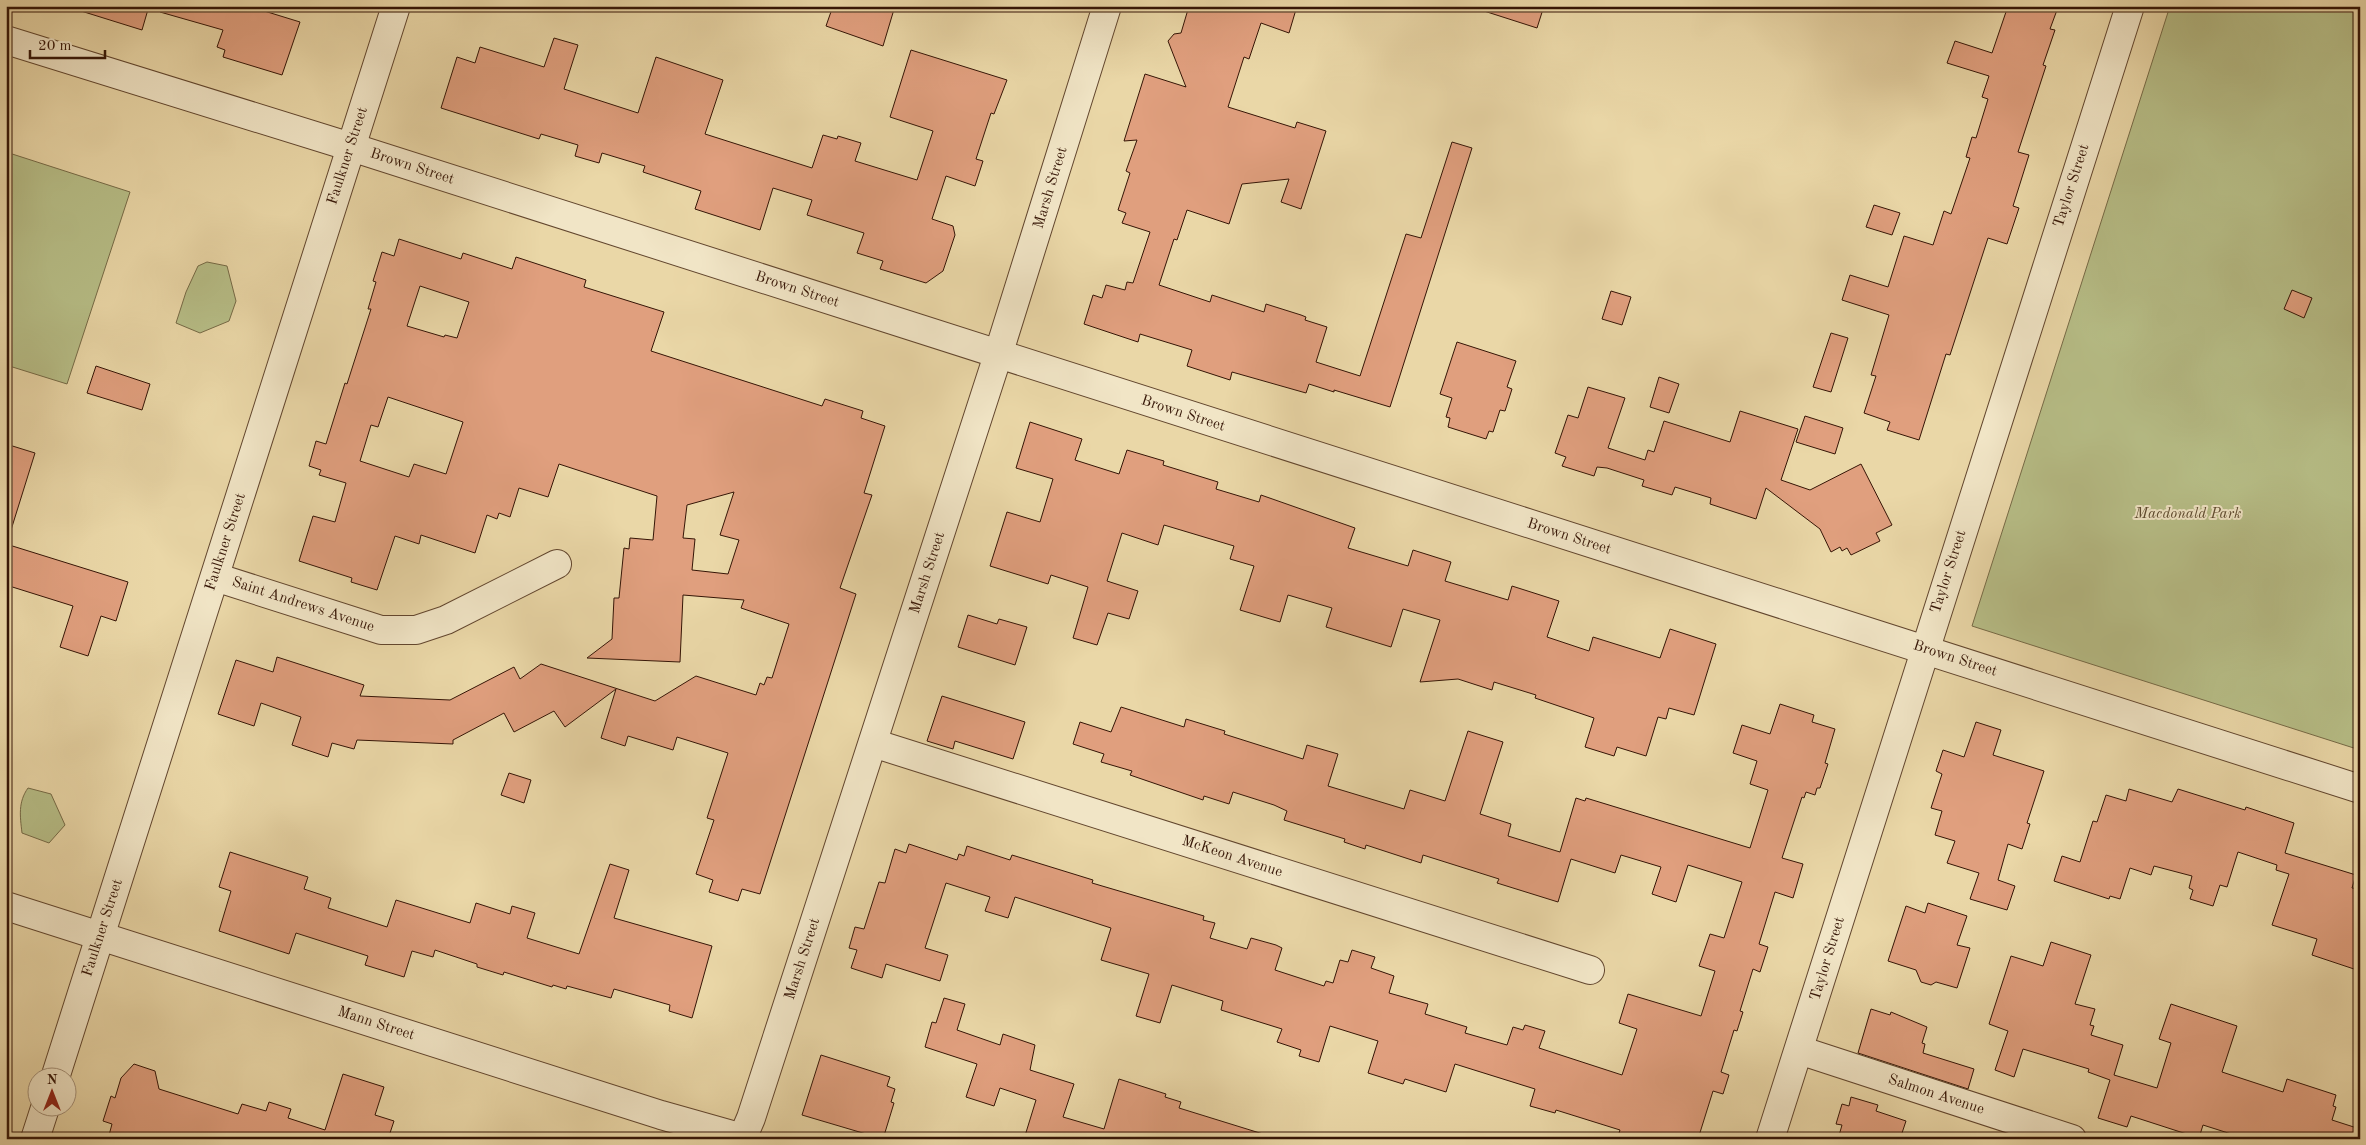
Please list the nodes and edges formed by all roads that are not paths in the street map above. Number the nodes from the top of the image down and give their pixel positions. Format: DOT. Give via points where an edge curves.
graph roads {
  1 [pos="396,6"];
  2 [pos="1108,6"];
  3 [pos="2130,6"];
  4 [pos="6,40"];
  5 [pos="351,147"];
  6 [pos="998,355"];
  7 [pos="557,564"];
  8 [pos="215,577"];
  9 [pos="1925,650"];
  10 [pos="873,743"];
  11 [pos="2360,789"];
  12 [pos="6,906"];
  13 [pos="100,936"];
  14 [pos="1590,970"];
  15 [pos="1799,1050"];
  16 [pos="58,1068"];
  17 [pos="42,1118"];
  18 [pos="744,1138"];
  19 [pos="35,1139"];
  20 [pos="1770,1139"];
  21 [pos="2072,1139"];
  1 -- 5 [label="street, Faulkner Street"];
  2 -- 6 [label="street, Marsh Street"];
  3 -- 9 [label="street, Taylor Street"];
  4 -- 5 [label="street, Brown Street"];
  5 -- 6 [label="street, Brown Street"];
  5 -- 8 [label="street, Faulkner Street"];
  6 -- 9 [label="street, Brown Street"];
  6 -- 10 [label="street, Marsh Street"];
  7 -- 8 [label="street, Saint Andrews Avenue" via="446,620 416,630 381,630"];
  8 -- 13 [label="street, Faulkner Street"];
  9 -- 11 [label="street, Brown Street"];
  9 -- 15 [label="street, Taylor Street"];
  10 -- 14 [label="street, McKeon Avenue"];
  10 -- 18 [label="street, Marsh Street"];
  12 -- 13 [label="street, Mann Street"];
  13 -- 16 [label="street, Faulkner Street"];
  13 -- 18 [label="street, Mann Street" via="661,1115"];
  15 -- 20 [label="street, Taylor Street"];
  15 -- 21 [label="street, Salmon Avenue"];
  17 -- 19 [label="street"];
}
